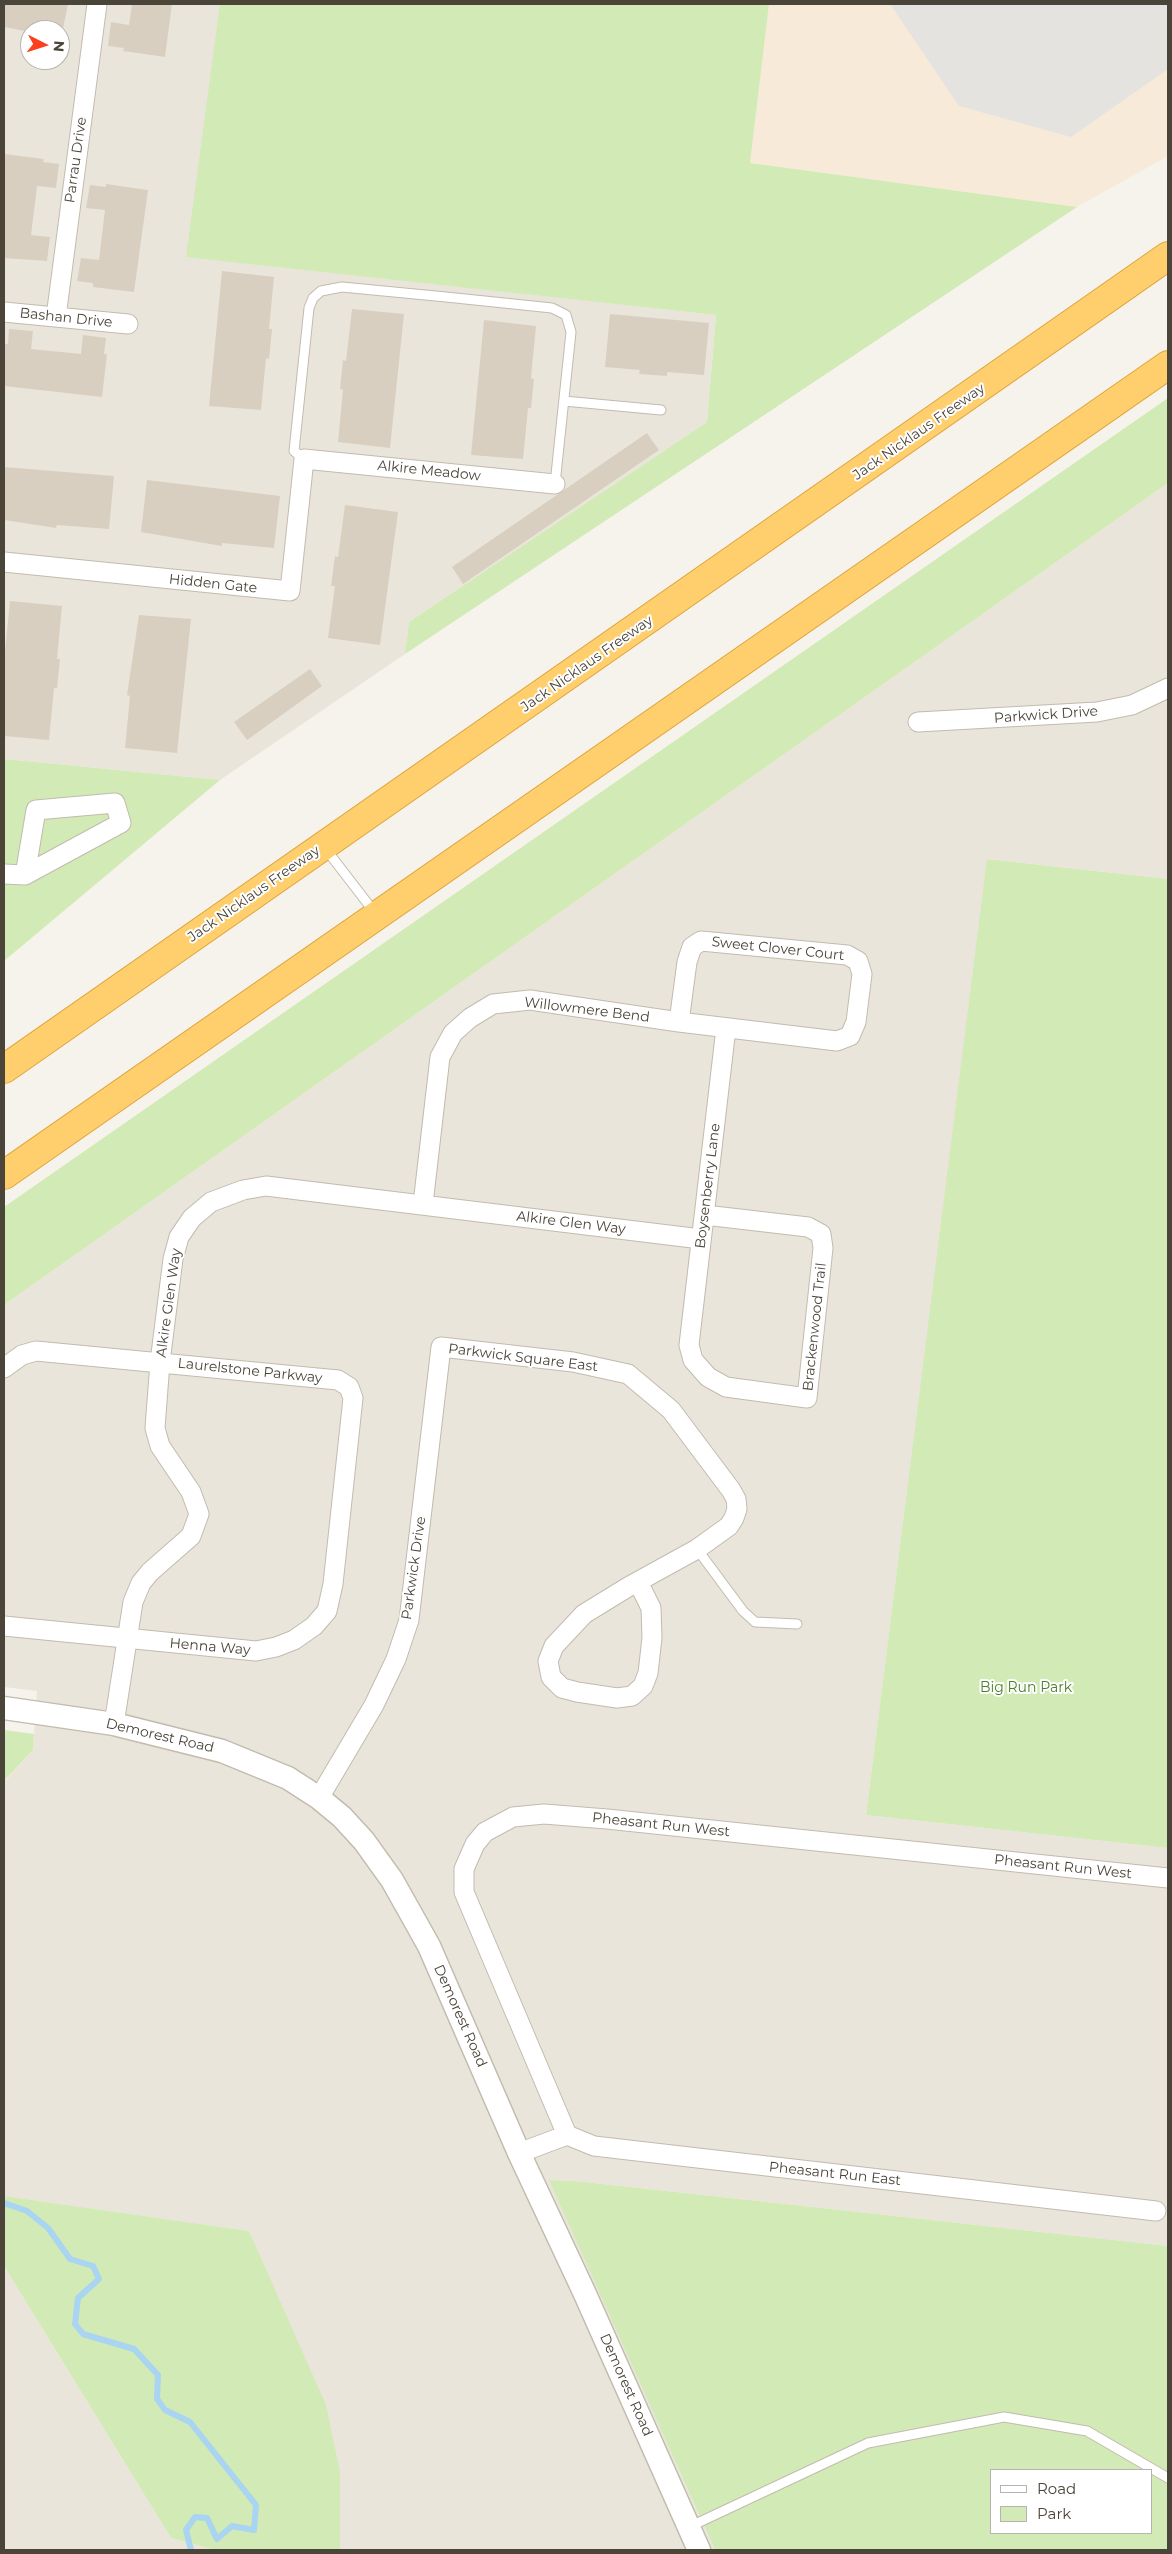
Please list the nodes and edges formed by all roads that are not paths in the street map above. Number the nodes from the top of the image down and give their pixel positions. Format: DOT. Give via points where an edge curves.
graph roads {
  1 [pos="97,4"];
  2 [pos="1168,256"];
  3 [pos="4,312"];
  4 [pos="56,317"];
  5 [pos="128,324"];
  6 [pos="1168,364"];
  7 [pos="564,401"];
  8 [pos="661,410"];
  9 [pos="304,459"];
  10 [pos="555,484"];
  11 [pos="4,562"];
  12 [pos="1168,688"];
  13 [pos="918,722"];
  14 [pos="323,846"];
  15 [pos="4,874"];
  16 [pos="25,875"];
  17 [pos="377,915"];
  18 [pos="679,1022"];
  19 [pos="726,1028"];
  20 [pos="4,1069"];
  21 [pos="4,1175"];
  22 [pos="423,1204"];
  23 [pos="705,1215"];
  24 [pos="701,1239"];
  25 [pos="689,1345"];
  26 [pos="441,1347"];
  27 [pos="160,1362"];
  28 [pos="4,1368"];
  29 [pos="349,1387"];
  30 [pos="697,1549"];
  31 [pos="638,1582"];
  32 [pos="798,1624"];
  33 [pos="4,1626"];
  34 [pos="125,1639"];
  35 [pos="7,1710"];
  36 [pos="114,1724"];
  37 [pos="319,1798"];
  38 [pos="1168,1878"];
  39 [pos="567,2135"];
  40 [pos="519,2153"];
  41 [pos="1156,2211"];
  42 [pos="1168,2478"];
  43 [pos="688,2527"];
  44 [pos="698,2550"];
  1 -- 4 [label="street, Parrau Drive"];
  2 -- 14 [label="highway, Jack Nicklaus Freeway"];
  3 -- 4 [label="street, Bashan Drive"];
  4 -- 5 [label="street, Bashan Drive"];
  6 -- 17 [label="highway"];
  7 -- 8 [label="lane"];
  7 -- 9 [label="lane" via="571,332 570,322 561,311 446,297 330,288 313,298 309,308 294,451"];
  7 -- 10 [label="lane"];
  9 -- 10 [label="street, Alkire Meadow"];
  9 -- 11 [label="street, Hidden Gate" via="290,591"];
  12 -- 13 [label="street, Parkwick Drive" via="1132,705 1097,712"];
  14 -- 17 [label="lane"];
  14 -- 20 [label="highway, Jack Nicklaus Freeway"];
  15 -- 16 [label="street"];
  16 -- 16 [label="street" via="36,810 115,803 120,822"];
  17 -- 21 [label="highway"];
  18 -- 19 [label="street, Willowmere Bend"];
  18 -- 19 [label="street, Sweet Clover Court" via="687,962 692,947 702,941 846,955 858,961 862,974 856,1022 850,1036 837,1041"];
  18 -- 22 [label="street, Willowmere Bend" via="530,1000 492,1004 470,1018 453,1033 440,1058"];
  19 -- 23 [label="street, Boysenberry Lane"];
  22 -- 24 [label="street, Alkire Glen Way"];
  22 -- 27 [label="street, Alkire Glen Way" via="266,1186 243,1190 211,1202 192,1218 179,1237 173,1259"];
  23 -- 24 [label="street, Boysenberry Lane"];
  23 -- 25 [label="street, Brackenwood Trail" via="808,1227 821,1234 823,1248 807,1398 726,1388 708,1377 693,1360"];
  24 -- 25 [label="street, Boysenberry Lane"];
  26 -- 30 [label="street, Parkwick Square East" via="573,1362 628,1374 671,1410 731,1490 736,1504 734,1518 729,1526"];
  26 -- 37 [label="street, Parkwick Drive" via="408,1620 396,1659 374,1705"];
  27 -- 28 [label="street, Laurelstone Parkway" via="36,1351 22,1355"];
  27 -- 29 [label="street, Laurelstone Parkway" via="338,1380"];
  27 -- 34 [label="street, Alkire Glen Way" via="155,1428 160,1446 191,1492 199,1514 198,1524 191,1536 141,1583"];
  29 -- 34 [label="street, Henna Way" via="353,1398 333,1584 327,1611 314,1626 294,1640 256,1651"];
  30 -- 31 [label="street"];
  30 -- 32 [label="lane" via="743,1611 755,1622"];
  31 -- 31 [label="street" via="651,1608 652,1638 648,1673 643,1686 632,1696 617,1698 562,1688 552,1677 548,1661 554,1646 584,1614"];
  33 -- 34 [label="street, Henna Way"];
  34 -- 36 [label="street, Alkire Glen Way"];
  35 -- 36 [label="street, Demorest Road"];
  36 -- 37 [label="street, Demorest Road" via="222,1751 288,1778"];
  37 -- 40 [label="street, Demorest Road" via="364,1841 392,1880 429,1946"];
  38 -- 39 [label="street, Pheasant Run West" via="607,1819 544,1814 512,1817 486,1832 475,1844 464,1869 464,1892"];
  39 -- 40 [label="street"];
  39 -- 41 [label="street, Pheasant Run East" via="594,2146"];
  40 -- 43 [label="street, Demorest Road"];
  42 -- 43 [label="lane" via="1087,2431 1004,2417 868,2443"];
  43 -- 44 [label="street, Demorest Road"];
}
